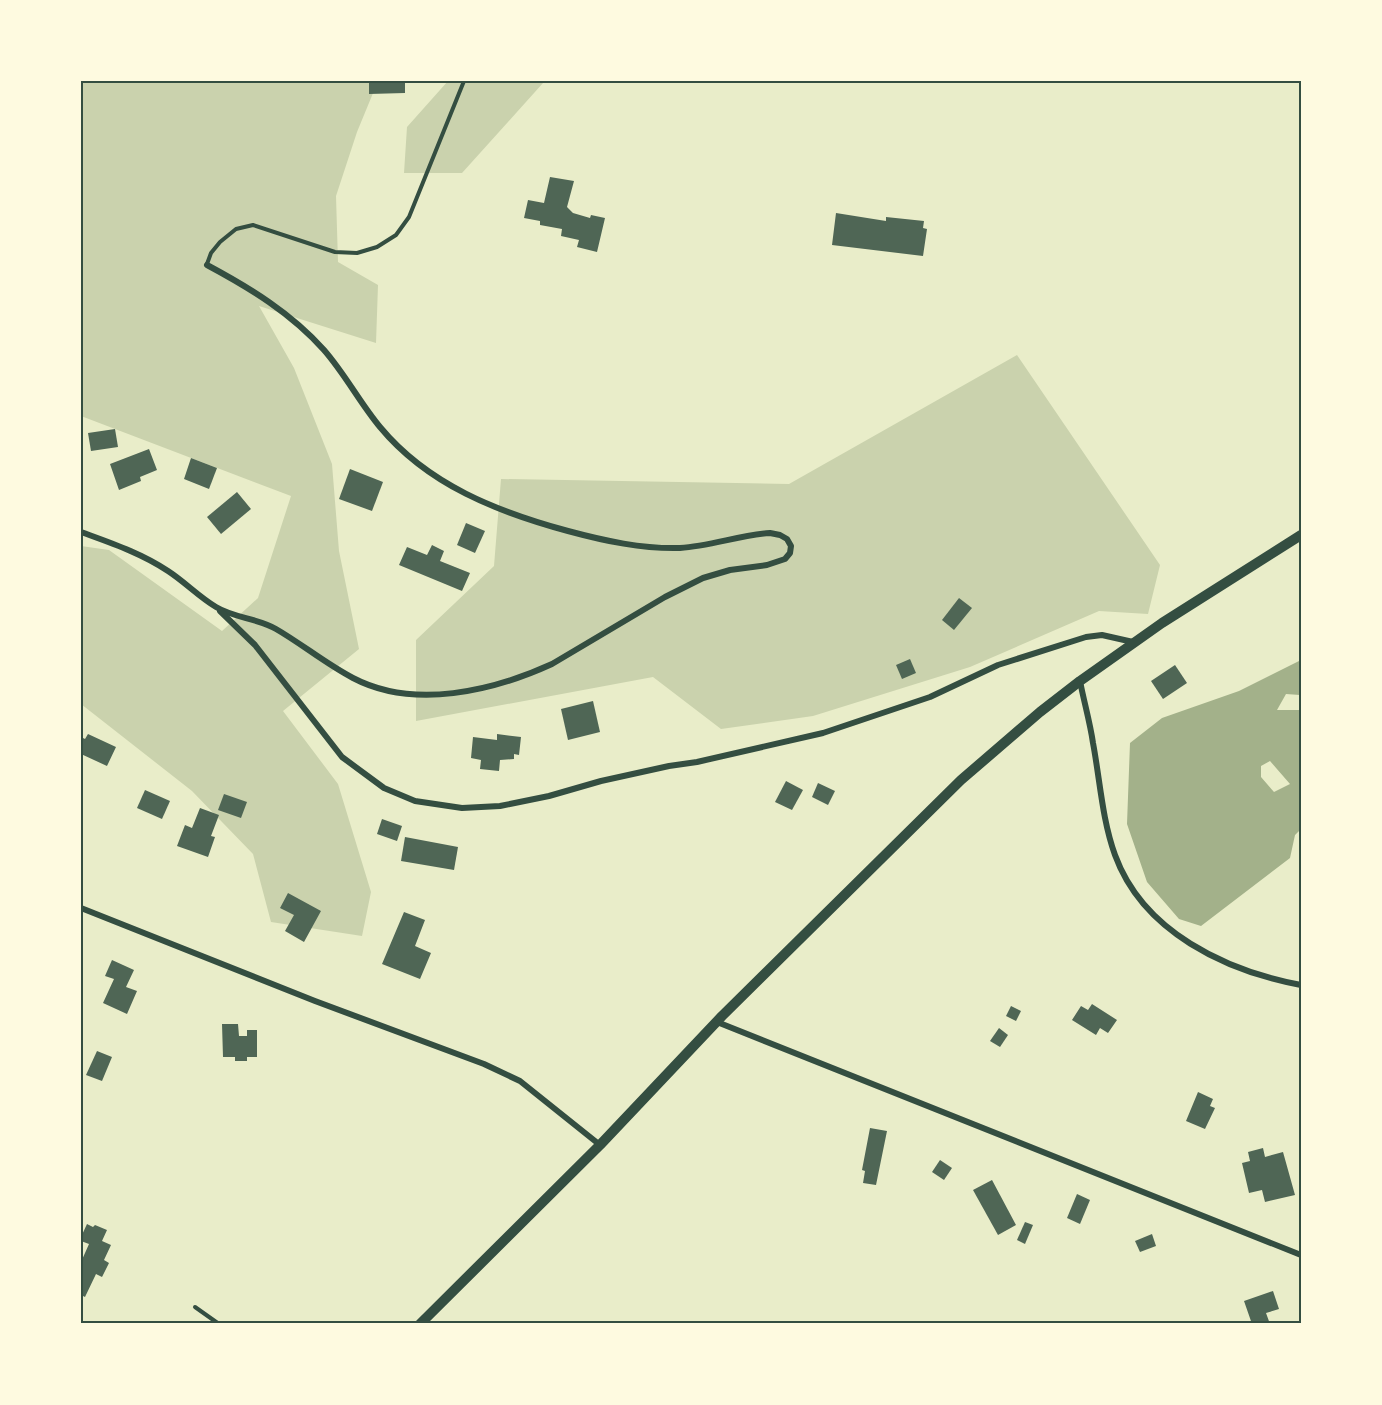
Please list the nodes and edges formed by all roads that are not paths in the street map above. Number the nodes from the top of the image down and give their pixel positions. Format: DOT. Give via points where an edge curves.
graph roads {
  1 [pos="464,81"];
  2 [pos="207,265"];
  3 [pos="81,532"];
  4 [pos="1301,535"];
  5 [pos="217,608"];
  6 [pos="1134,642"];
  7 [pos="1080,681"];
  8 [pos="81,908"];
  9 [pos="1301,985"];
  10 [pos="716,1022"];
  11 [pos="600,1145"];
  12 [pos="1301,1255"];
  13 [pos="195,1307"];
  14 [pos="219,1324"];
  15 [pos="420,1324"];
  1 -- 2 [label="lane" via="409,217 396,235 357,253 334,252 253,225 236,229 220,242"];
  2 -- 5 [label="street" via="288,315 324,351 380,427 411,458 454,488 500,510 594,538 634,545 682,548 770,533 787,539 791,546 790,553 777,563 730,570 690,584 528,675 451,693 400,693 376,688 324,662 266,624"];
  3 -- 5 [label="street" via="140,554"];
  4 -- 6 [label="street"];
  5 -- 6 [label="street" via="255,645 342,757 384,788 407,798 462,808 488,808 549,796 823,733 930,697 998,665 1086,637 1102,635"];
  6 -- 7 [label="street"];
  7 -- 9 [label="street" via="1109,836 1135,893 1164,924 1197,948 1252,973"];
  7 -- 10 [label="street" via="961,780"];
  8 -- 11 [label="street" via="484,1064 520,1081"];
  10 -- 11 [label="street"];
  10 -- 12 [label="street"];
  11 -- 15 [label="street"];
  13 -- 14 [label="lane"];
}
